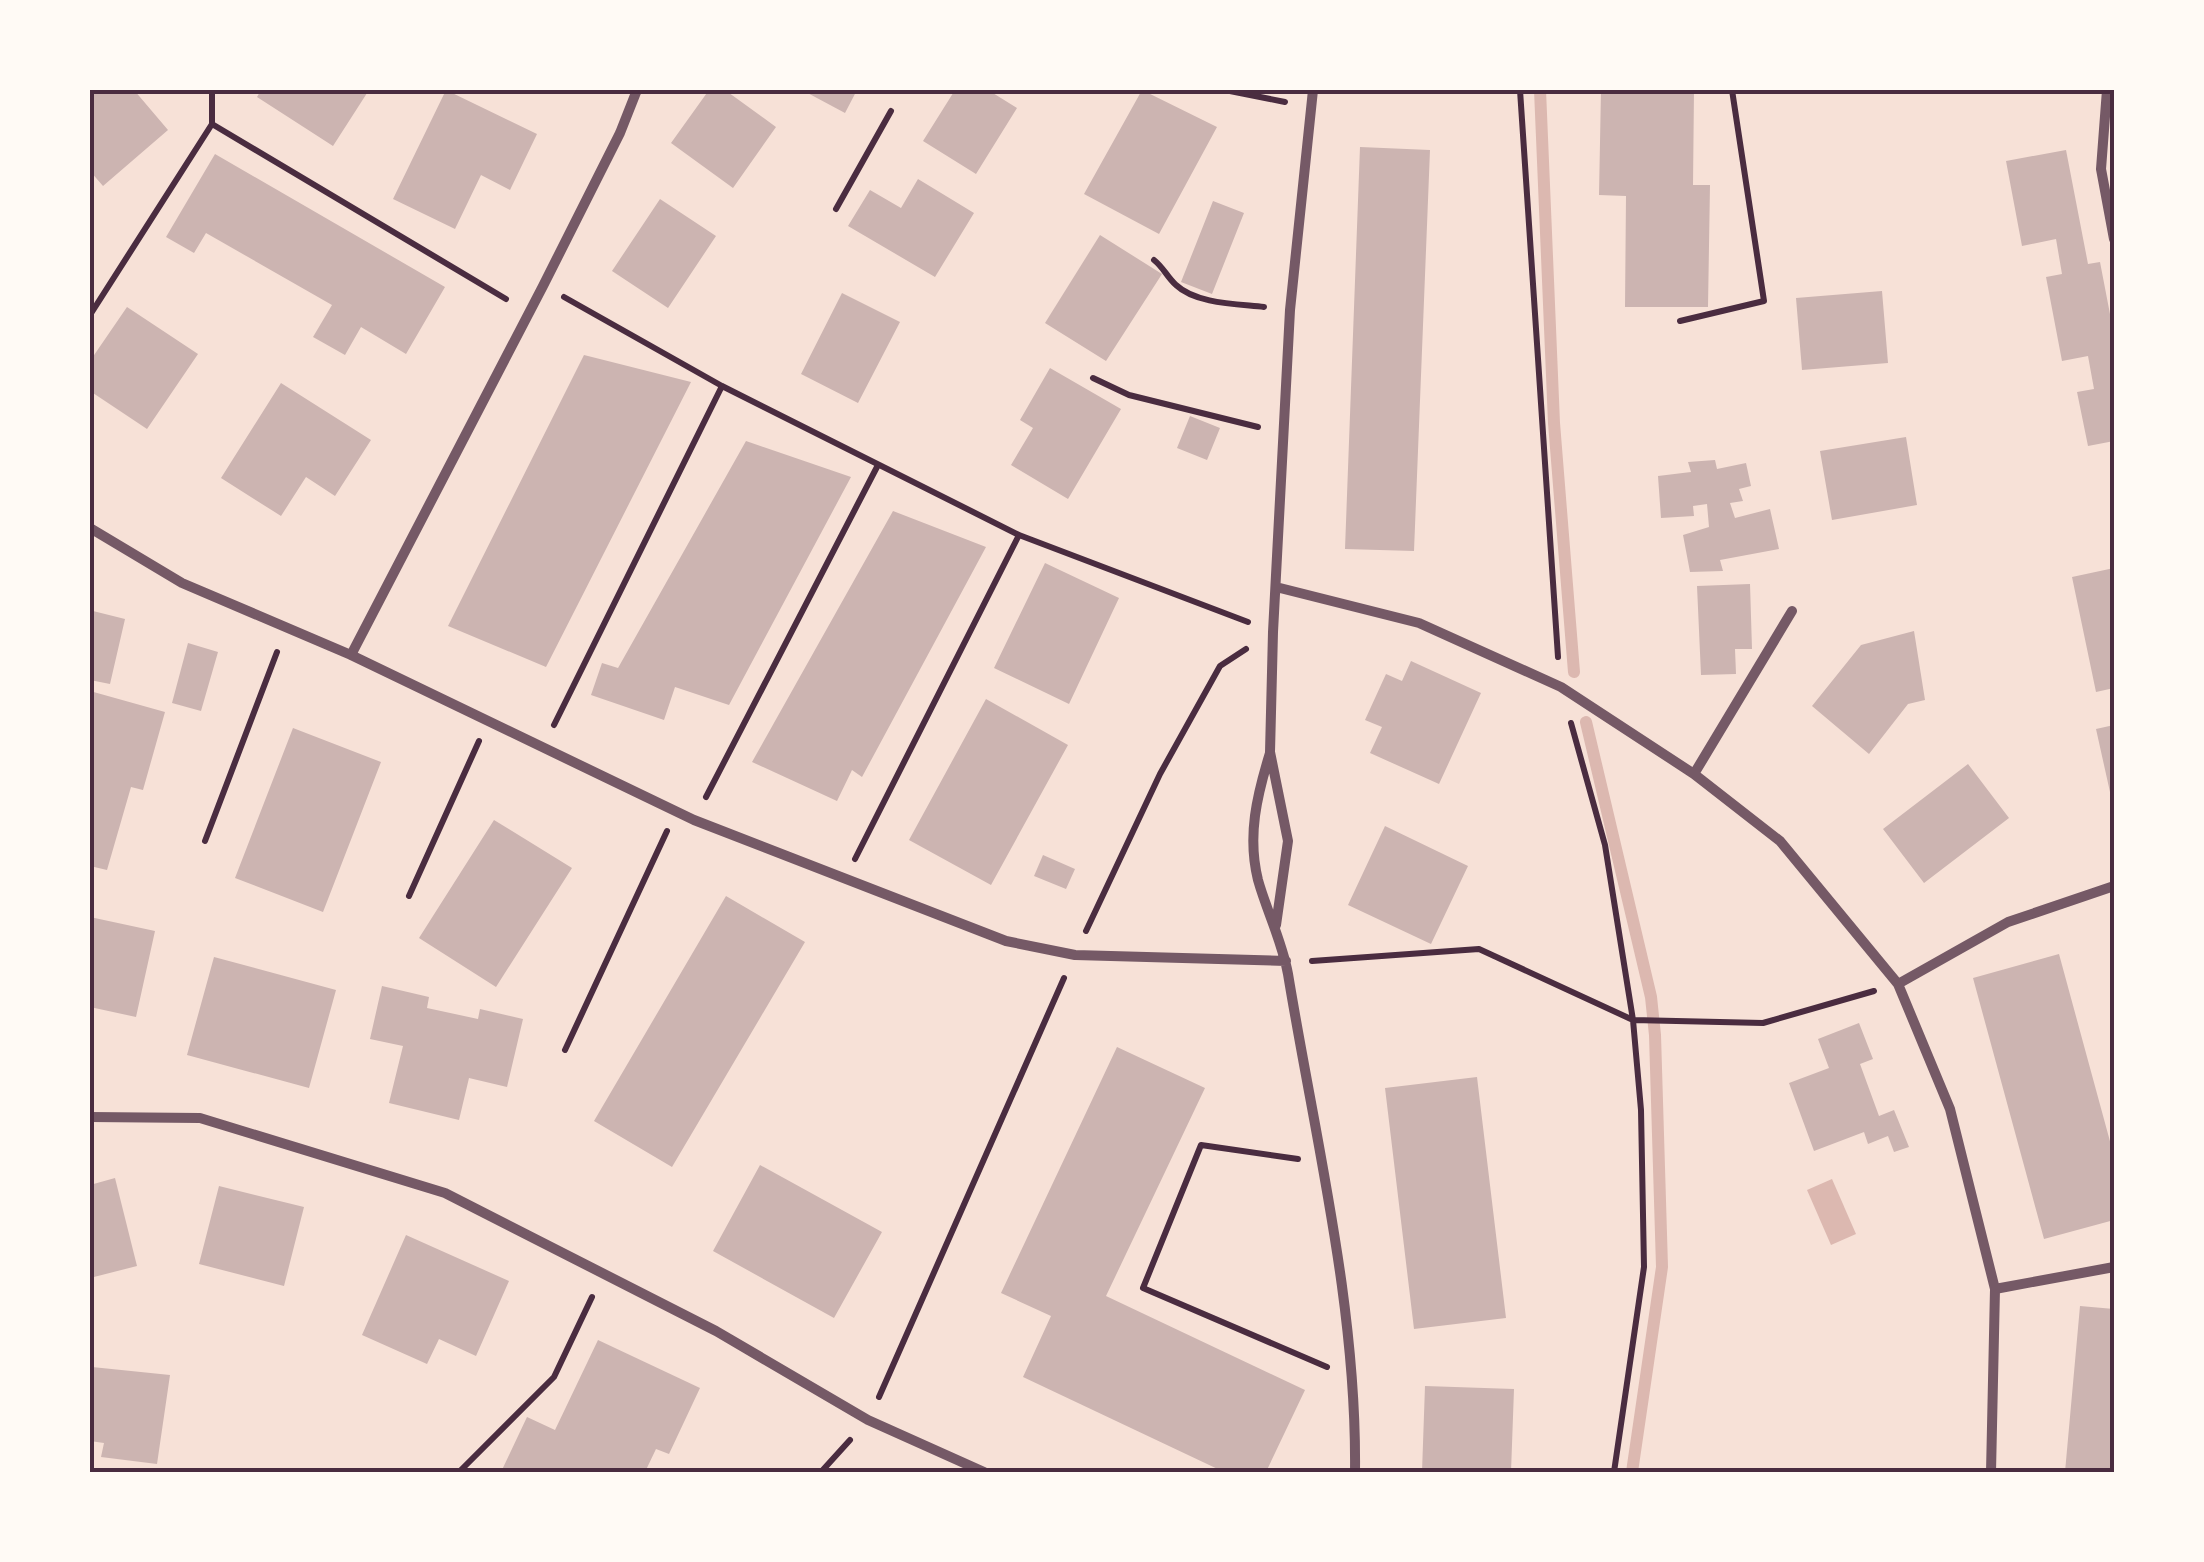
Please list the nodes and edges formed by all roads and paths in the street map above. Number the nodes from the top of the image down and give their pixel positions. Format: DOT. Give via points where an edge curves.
graph roads {
  1 [pos="212,90"];
  2 [pos="636,90"];
  3 [pos="1225,90"];
  4 [pos="1313,90"];
  5 [pos="1520,90"];
  6 [pos="1732,90"];
  7 [pos="2107,90"];
  8 [pos="1310,108"];
  9 [pos="890,111"];
  10 [pos="212,124"];
  11 [pos="836,209"];
  12 [pos="2114,240"];
  13 [pos="1154,260"];
  14 [pos="543,286"];
  15 [pos="1290,310"];
  16 [pos="529,312"];
  17 [pos="90,315"];
  18 [pos="1680,321"];
  19 [pos="1093,378"];
  20 [pos="722,386"];
  21 [pos="1283,434"];
  22 [pos="878,465"];
  23 [pos="90,528"];
  24 [pos="1019,535"];
  25 [pos="1276,587"];
  26 [pos="1792,610"];
  27 [pos="286,628"];
  28 [pos="1273,632"];
  29 [pos="351,655"];
  30 [pos="1560,687"];
  31 [pos="487,722"];
  32 [pos="542,748"];
  33 [pos="1270,752"];
  34 [pos="1694,774"];
  35 [pos="676,812"];
  36 [pos="694,820"];
  37 [pos="205,842"];
  38 [pos="845,879"];
  39 [pos="2114,886"];
  40 [pos="409,896"];
  41 [pos="1276,925"];
  42 [pos="1075,955"];
  43 [pos="1286,961"];
  44 [pos="1898,984"];
  45 [pos="1634,1020"];
  46 [pos="565,1050"];
  47 [pos="90,1117"];
  48 [pos="1266,1156"];
  49 [pos="2114,1267"];
  50 [pos="603,1273"];
  51 [pos="1995,1289"];
  52 [pos="1350,1378"];
  53 [pos="868,1420"];
  54 [pos="458,1472"];
  55 [pos="821,1472"];
  56 [pos="984,1472"];
  57 [pos="1355,1472"];
  58 [pos="1614,1472"];
  59 [pos="1991,1472"];
  1 -- 10 [label="path"];
  2 -- 14 [label="street"];
  3 -- 8 [label="path"];
  4 -- 8 [label="street"];
  5 -- 30 [label="path"];
  6 -- 18 [label="path" via="1764,301"];
  7 -- 12 [label="street" via="2101,169"];
  8 -- 15 [label="street"];
  9 -- 11 [label="path"];
  10 -- 16 [label="path"];
  10 -- 17 [label="path"];
  13 -- 15 [label="path" via="1176,286 1210,300"];
  14 -- 16 [label="street"];
  14 -- 20 [label="path"];
  15 -- 21 [label="street"];
  16 -- 29 [label="street"];
  19 -- 21 [label="path" via="1129,395"];
  20 -- 22 [label="path"];
  20 -- 32 [label="path"];
  21 -- 25 [label="street"];
  22 -- 24 [label="path"];
  22 -- 36 [label="path"];
  23 -- 27 [label="street" via="182,583"];
  24 -- 28 [label="path"];
  24 -- 38 [label="path"];
  25 -- 28 [label="street"];
  25 -- 30 [label="street" via="1419,623"];
  26 -- 34 [label="street"];
  27 -- 29 [label="street"];
  27 -- 37 [label="path"];
  28 -- 33 [label="street"];
  28 -- 42 [label="path" via="1220,666 1160,774"];
  29 -- 31 [label="street"];
  30 -- 34 [label="street"];
  30 -- 45 [label="path" via="1606,845"];
  31 -- 32 [label="street"];
  31 -- 40 [label="path"];
  32 -- 35 [label="street"];
  33 -- 41 [label="street" via="1288,841"];
  33 -- 41 [label="street" via="1252,841 1258,881"];
  34 -- 44 [label="street" via="1780,841"];
  35 -- 36 [label="street"];
  35 -- 46 [label="path"];
  36 -- 38 [label="street"];
  38 -- 42 [label="street" via="1006,941"];
  39 -- 44 [label="street" via="2008,922"];
  41 -- 43 [label="street"];
  42 -- 43 [label="street"];
  42 -- 53 [label="path"];
  43 -- 45 [label="path" via="1480,948"];
  43 -- 52 [label="street" via="1344,1304"];
  44 -- 45 [label="path" via="1763,1022"];
  44 -- 51 [label="street" via="1950,1109"];
  45 -- 58 [label="path" via="1644,1267"];
  47 -- 50 [label="street" via="200,1118 444,1193"];
  48 -- 52 [label="path" via="1200,1144 1143,1288"];
  49 -- 51 [label="street"];
  50 -- 53 [label="street"];
  50 -- 54 [label="path" via="554,1377"];
  51 -- 59 [label="street"];
  52 -- 57 [label="street"];
  53 -- 55 [label="path"];
  53 -- 56 [label="street"];
}
